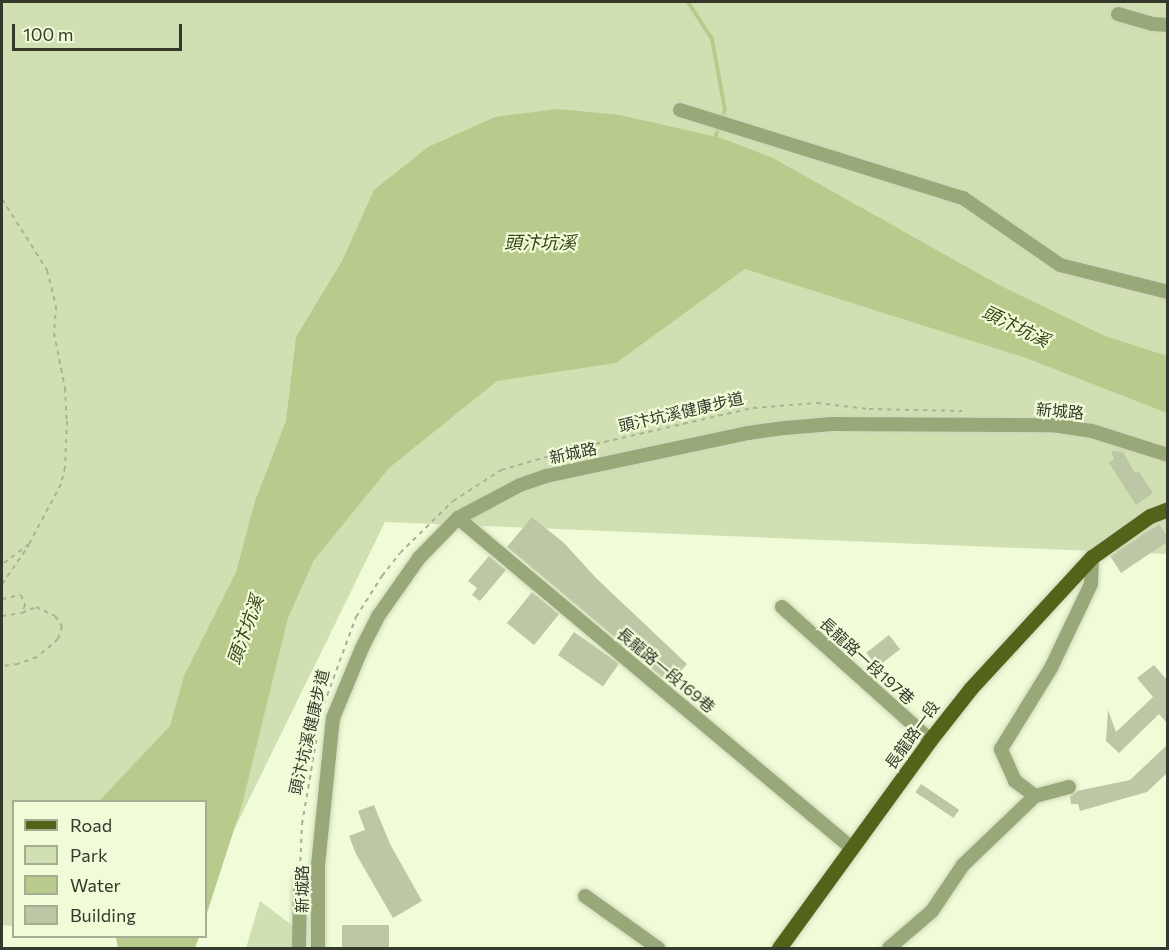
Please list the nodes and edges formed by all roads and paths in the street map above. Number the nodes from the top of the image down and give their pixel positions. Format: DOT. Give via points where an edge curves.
graph roads {
  1 [pos="1118,15"];
  2 [pos="1167,25"];
  3 [pos="680,110"];
  4 [pos="2,199"];
  5 [pos="1167,292"];
  6 [pos="966,411"];
  7 [pos="1167,455"];
  8 [pos="1167,509"];
  9 [pos="458,518"];
  10 [pos="30,544"];
  11 [pos="1092,557"];
  12 [pos="2,564"];
  13 [pos="2,584"];
  14 [pos="2,599"];
  15 [pos="782,607"];
  16 [pos="22,613"];
  17 [pos="2,616"];
  18 [pos="2,666"];
  19 [pos="324,706"];
  20 [pos="319,726"];
  21 [pos="930,740"];
  22 [pos="1069,787"];
  23 [pos="1035,796"];
  24 [pos="854,849"];
  25 [pos="300,881"];
  26 [pos="585,896"];
  27 [pos="299,948"];
  28 [pos="318,948"];
  29 [pos="658,948"];
  30 [pos="779,948"];
  31 [pos="889,948"];
  1 -- 2 [label="street"];
  3 -- 5 [label="street" via="963,198 1060,265"];
  4 -- 10 [label="path" via="46,270 56,306 54,333 65,388 65,467 61,484"];
  6 -- 19 [label="path, 頭汴坑溪健康步道" via="868,409 817,403 753,408 501,470 453,501 382,576 356,617"];
  7 -- 9 [label="street, 新城路" via="1092,431 1052,425 832,424 785,428 546,476 520,485"];
  8 -- 11 [label="main road, 長龍路一段" via="1150,516"];
  9 -- 24 [label="street, 長龍路一段169巷"];
  9 -- 28 [label="street, 新城路" via="420,558 379,615 333,718 318,865"];
  10 -- 12 [label="path"];
  10 -- 13 [label="path"];
  11 -- 21 [label="main road, 長龍路一段" via="971,688"];
  11 -- 23 [label="street" via="1090,584 1056,658 1001,749 1015,781"];
  14 -- 16 [label="path" via="21,595 25,605"];
  15 -- 21 [label="street, 長龍路一段197巷"];
  16 -- 17 [label="path"];
  16 -- 18 [label="path" via="36,607 42,609 60,621 60,635 37,657"];
  20 -- 25 [label="path, 頭汴坑溪健康步道" via="302,824"];
  21 -- 24 [label="main road, 長龍路一段"];
  22 -- 23 [label="street"];
  23 -- 31 [label="street" via="963,866 932,911"];
  24 -- 30 [label="main road, 長龍路一段"];
  25 -- 27 [label="street"];
  26 -- 29 [label="street"];
}
